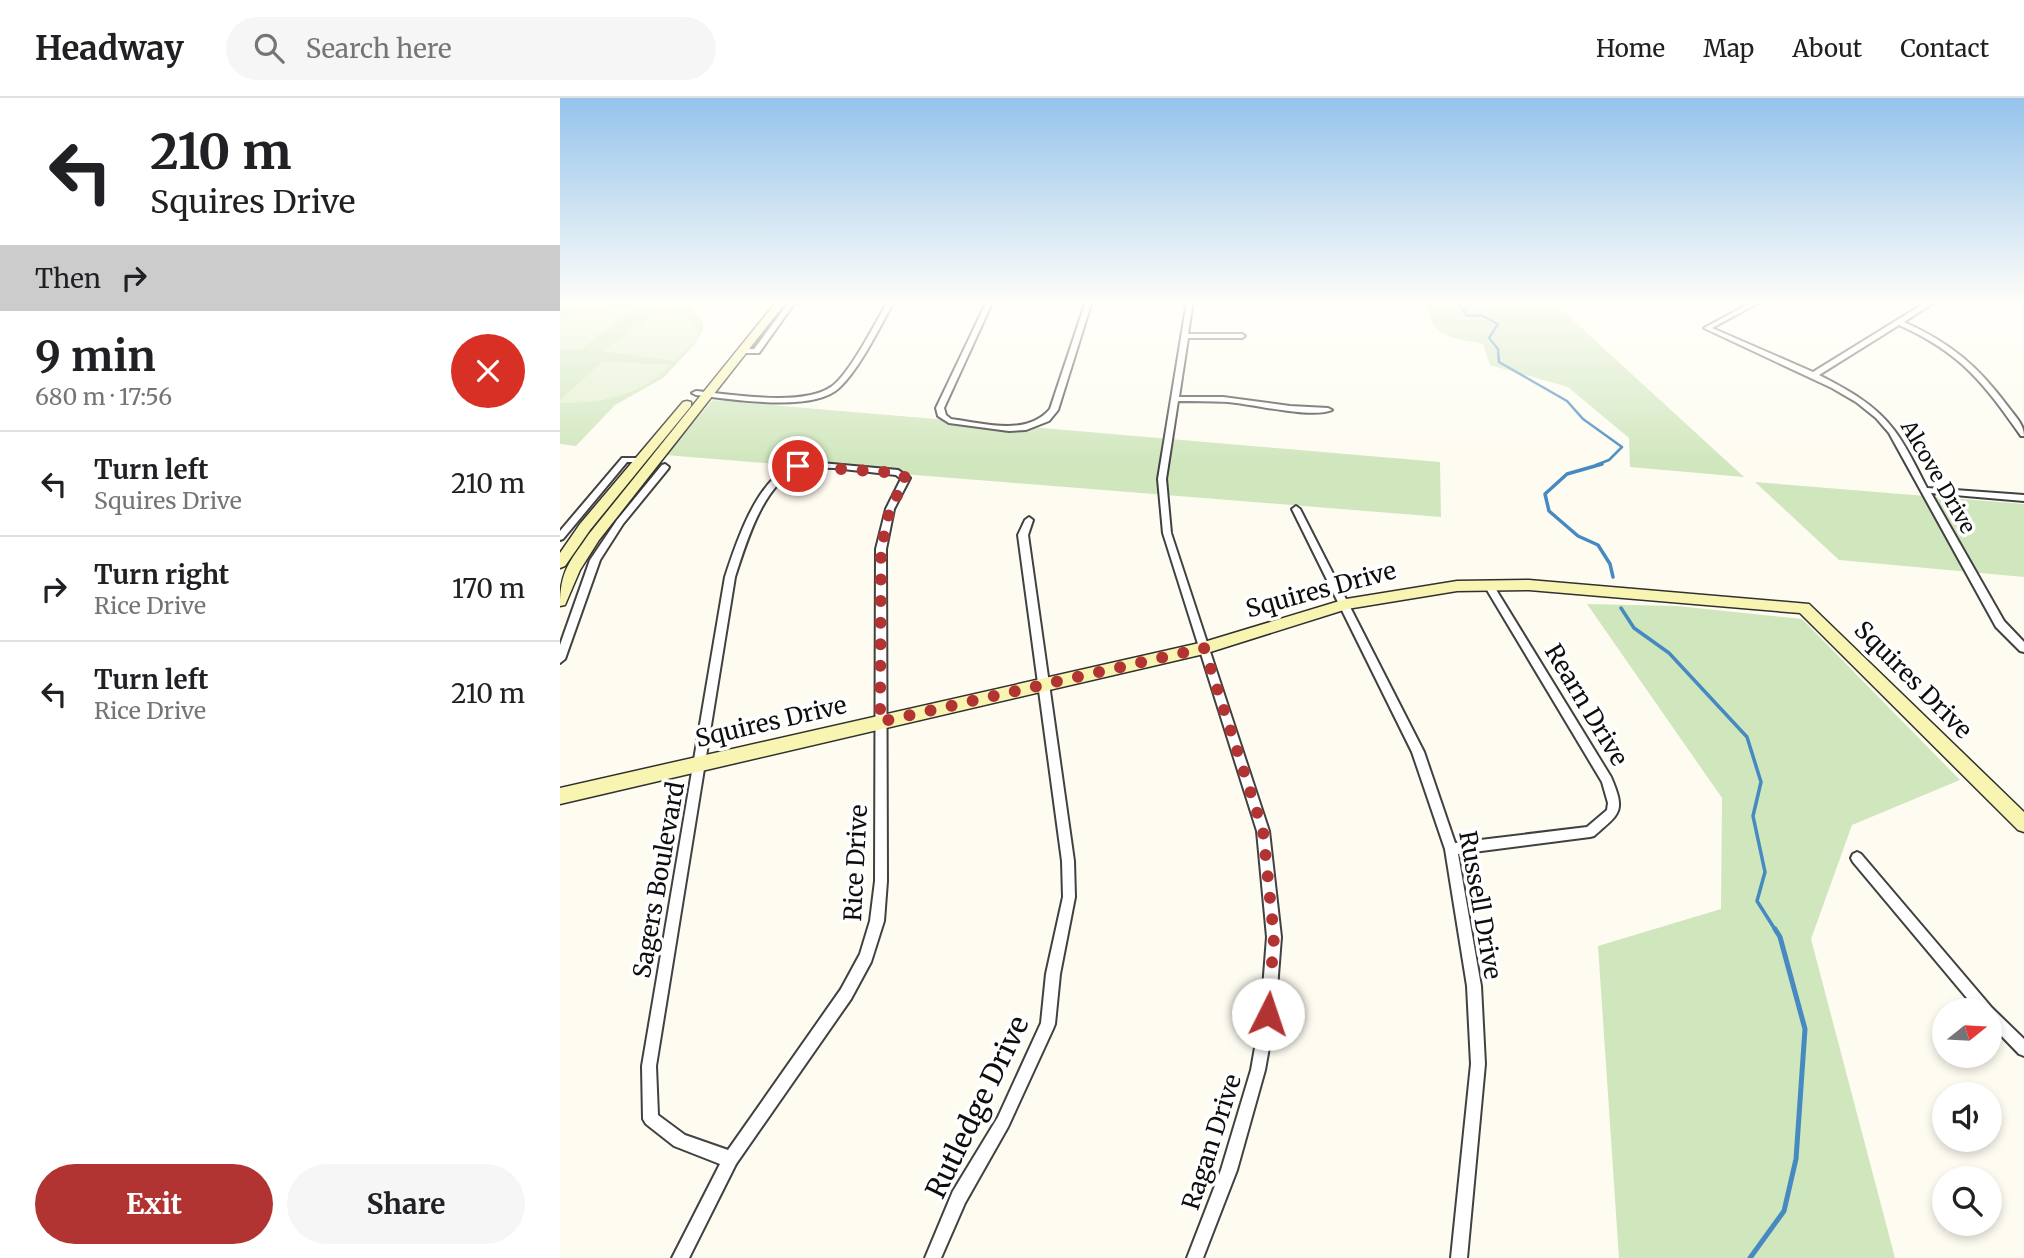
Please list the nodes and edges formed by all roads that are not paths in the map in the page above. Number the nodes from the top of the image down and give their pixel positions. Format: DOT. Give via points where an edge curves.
graph roads {
  1 [pos="731,355"];
  2 [pos="740,355"];
  3 [pos="857,355"];
  4 [pos="964,355"];
  5 [pos="1072,355"];
  6 [pos="1182,355"];
  7 [pos="1766,355"];
  8 [pos="1845,355"];
  9 [pos="1960,355"];
  10 [pos="1812,376"];
  11 [pos="703,394"];
  12 [pos="1176,399"];
  13 [pos="1328,410"];
  14 [pos="2024,433"];
  15 [pos="645,463"];
  16 [pos="850,469"];
  17 [pos="1925,490"];
  18 [pos="2024,498"];
  19 [pos="1296,509"];
  20 [pos="1028,520"];
  21 [pos="560,537"];
  22 [pos="560,563"];
  23 [pos="1489,585"];
  24 [pos="560,601"];
  25 [pos="1346,604"];
  26 [pos="1204,648"];
  27 [pos="2024,648"];
  28 [pos="560,659"];
  29 [pos="1045,684"];
  30 [pos="880,722"];
  31 [pos="701,763"];
  32 [pos="560,796"];
  33 [pos="2024,824"];
  34 [pos="1451,849"];
  35 [pos="1857,858"];
  36 [pos="1976,998"];
  37 [pos="2002,1026"];
  38 [pos="2024,1049"];
  39 [pos="731,1158"];
  40 [pos="680,1258"];
  41 [pos="933,1258"];
  42 [pos="1195,1258"];
  43 [pos="1459,1258"];
  1 -- 11 [label="street"];
  2 -- 11 [label="street"];
  3 -- 11 [label="street" via="839,383 825,394 793,400"];
  4 -- 5 [label="street" via="940,408 942,416 988,427 1023,428 1046,419 1054,410"];
  6 -- 12 [label="street, Ragan Drive"];
  7 -- 10 [label="street, Alcove Drive"];
  8 -- 10 [label="street"];
  9 -- 14 [label="street" via="1981,375"];
  10 -- 17 [label="street, Alcove Drive" via="1853,396 1881,417"];
  11 -- 15 [label="street"];
  12 -- 13 [label="street"];
  12 -- 26 [label="street, Ragan Drive" via="1162,479 1163,506 1167,533"];
  15 -- 21 [label="street" via="625,460"];
  15 -- 22 [label="street" via="584,527"];
  15 -- 24 [label="street" via="573,569"];
  15 -- 28 [label="street" via="665,467 595,560"];
  16 -- 30 [label="street, Rice Drive" via="898,473 906,478 890,509 881,549"];
  16 -- 31 [label="street, Sagers Boulevard" via="805,465 788,469 765,497 747,531 730,577"];
  17 -- 18 [label="street"];
  17 -- 27 [label="street, Alcove Drive" via="2000,624"];
  19 -- 25 [label="street, Russell Drive"];
  20 -- 29 [label="street, Rutledge Drive" via="1023,535"];
  23 -- 25 [label="street, Squires Drive" via="1415,591"];
  23 -- 33 [label="street, Squires Drive" via="1804,608"];
  23 -- 34 [label="street, Rearn Drive" via="1607,781 1615,803 1612,813 1590,832"];
  25 -- 26 [label="street, Squires Drive"];
  25 -- 34 [label="street, Russell Drive" via="1418,752"];
  26 -- 29 [label="street, Squires Drive"];
  26 -- 42 [label="street, Ragan Drive" via="1263,831 1274,937 1258,1070 1229,1170"];
  29 -- 30 [label="street, Squires Drive"];
  29 -- 41 [label="street, Rutledge Drive" via="1069,897 1048,1024 1003,1122 959,1197"];
  30 -- 31 [label="street, Squires Drive"];
  30 -- 39 [label="street, Rice Drive" via="881,881 877,921 866,957 846,994"];
  31 -- 32 [label="street, Squires Drive"];
  31 -- 39 [label="street, Sagers Boulevard" via="652,1039 651,1119 687,1146"];
  34 -- 43 [label="street, Russell Drive" via="1474,986 1478,1064"];
  35 -- 36 [label="street"];
  37 -- 38 [label="street"];
  39 -- 40 [label="street, Rice Drive"];
}
